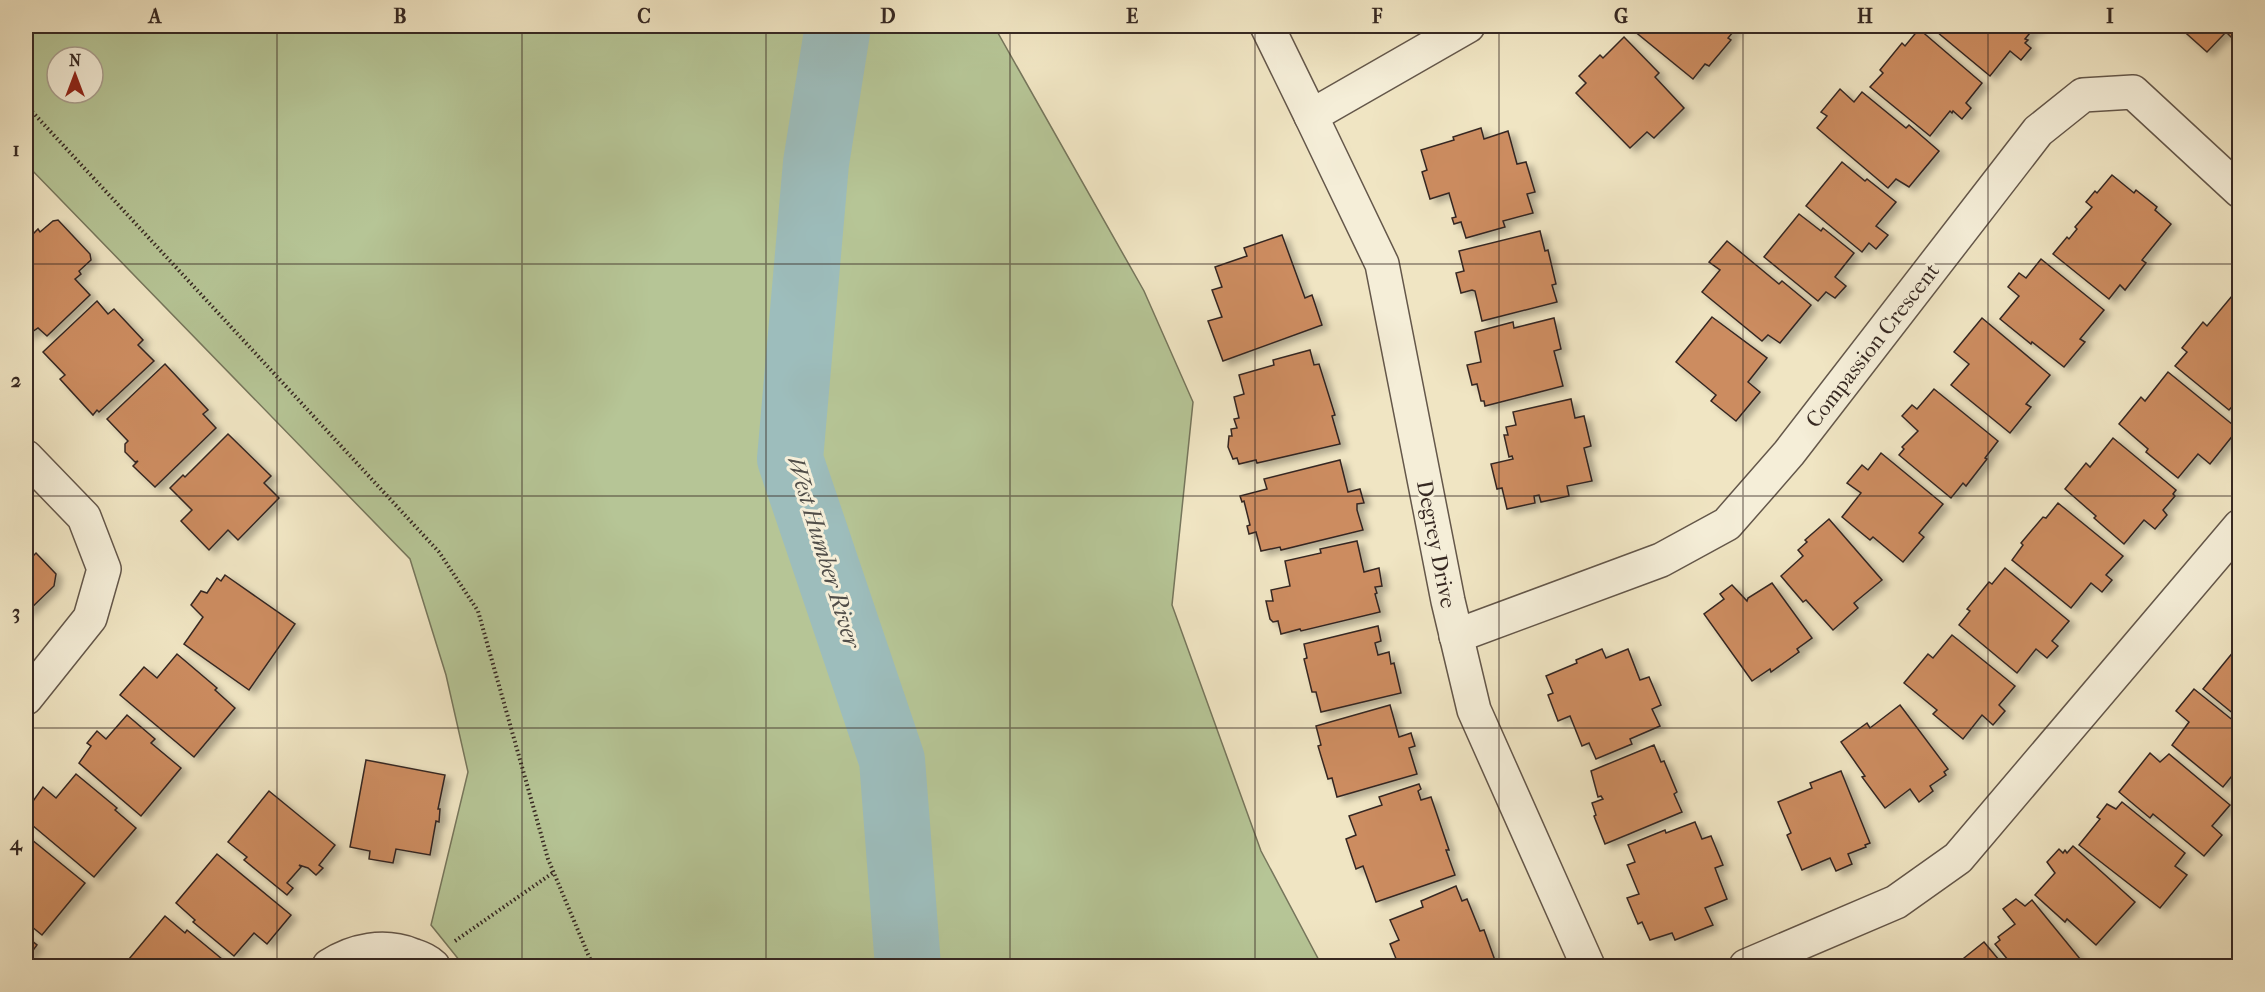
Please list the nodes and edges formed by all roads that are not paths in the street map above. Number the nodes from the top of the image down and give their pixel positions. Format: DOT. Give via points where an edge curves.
graph roads {
  1 [pos="1267,26"];
  2 [pos="1468,26"];
  3 [pos="1311,116"];
  4 [pos="2240,191"];
  5 [pos="26,457"];
  6 [pos="2240,526"];
  7 [pos="1456,636"];
  8 [pos="26,698"];
  9 [pos="430,963"];
  10 [pos="329,966"];
  11 [pos="1588,966"];
  12 [pos="1746,966"];
  1 -- 3 [label="street, Degrey Drive"];
  2 -- 3 [label="street"];
  3 -- 7 [label="street, Degrey Drive" via="1382,264"];
  4 -- 7 [label="street, Compassion Crescent" via="2133,92 2083,95 2038,131 1789,453 1727,524 1661,560"];
  5 -- 8 [label="street" via="84,516 104,569 90,618"];
  6 -- 12 [label="street" via="1958,858 1896,902"];
  7 -- 11 [label="street, Degrey Drive" via="1474,710"];
  9 -- 10 [label="street" via="400,950 371,949 343,957"];
}
